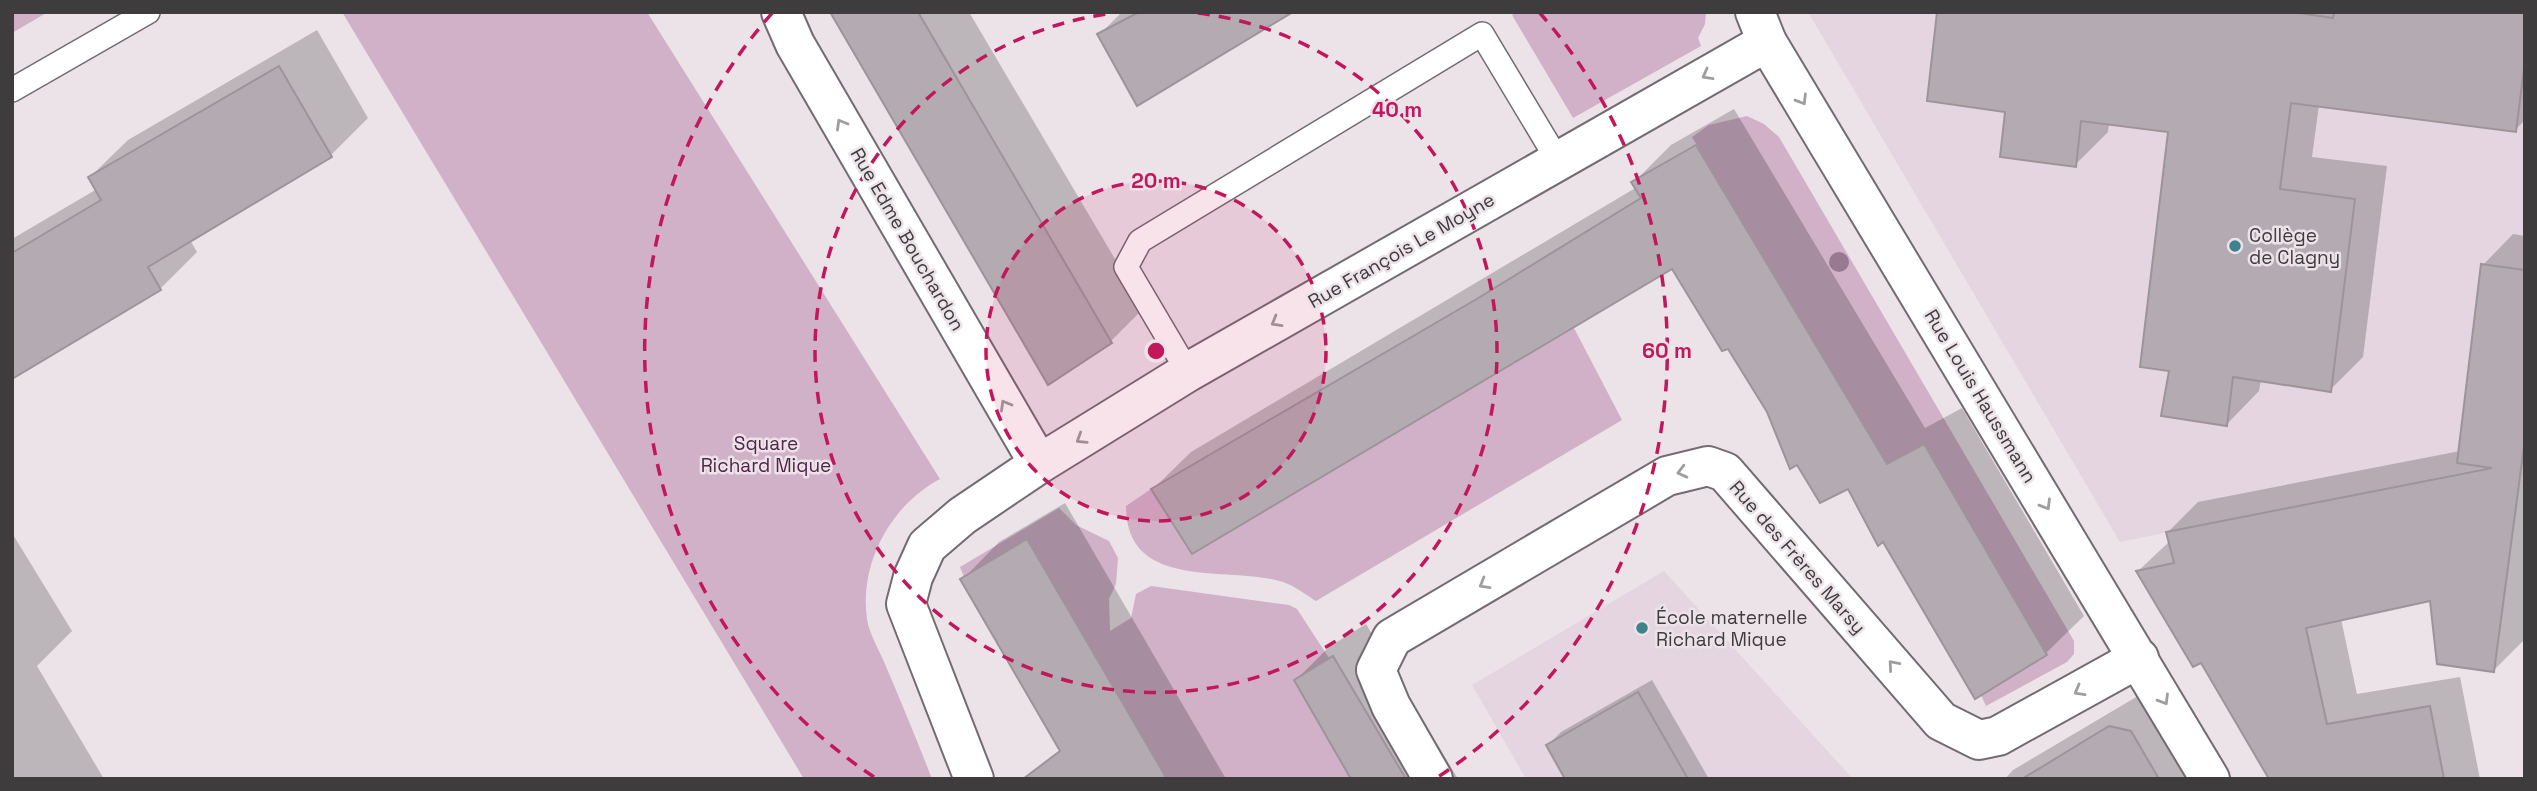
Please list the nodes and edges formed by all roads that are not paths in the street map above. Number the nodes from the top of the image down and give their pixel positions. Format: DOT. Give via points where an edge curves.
graph roads {
  1 [pos="148,12"];
  2 [pos="780,12"];
  3 [pos="1761,27"];
  4 [pos="12,90"];
  5 [pos="1558,159"];
  6 [pos="1188,372"];
  7 [pos="1025,474"];
  8 [pos="2139,658"];
  9 [pos="974,779"];
  10 [pos="1433,779"];
  11 [pos="2210,779"];
  1 -- 4 [label="lane"];
  7 -- 2 [label="street, Rue Edme Bouchardon, one-way"];
  3 -- 5 [label="street, Rue François Le Moyne, one-way"];
  3 -- 8 [label="street, Rue Louis Haussmann, one-way"];
  5 -- 6 [label="street, Rue François Le Moyne, one-way"];
  5 -- 6 [label="lane" via="1482,34 1140,241 1126,267"];
  6 -- 7 [label="street, Rue François Le Moyne, one-way"];
  7 -- 9 [label="street, Rue François Le Moyne" via="961,516 928,546 906,604"];
  8 -- 10 [label="street, Rue des Frères Marsy, one-way" via="1998,736 1979,740 1941,720 1725,472 1708,466 1667,476 1392,638 1376,670"];
  8 -- 11 [label="street, Rue Louis Haussmann, one-way"];
}
